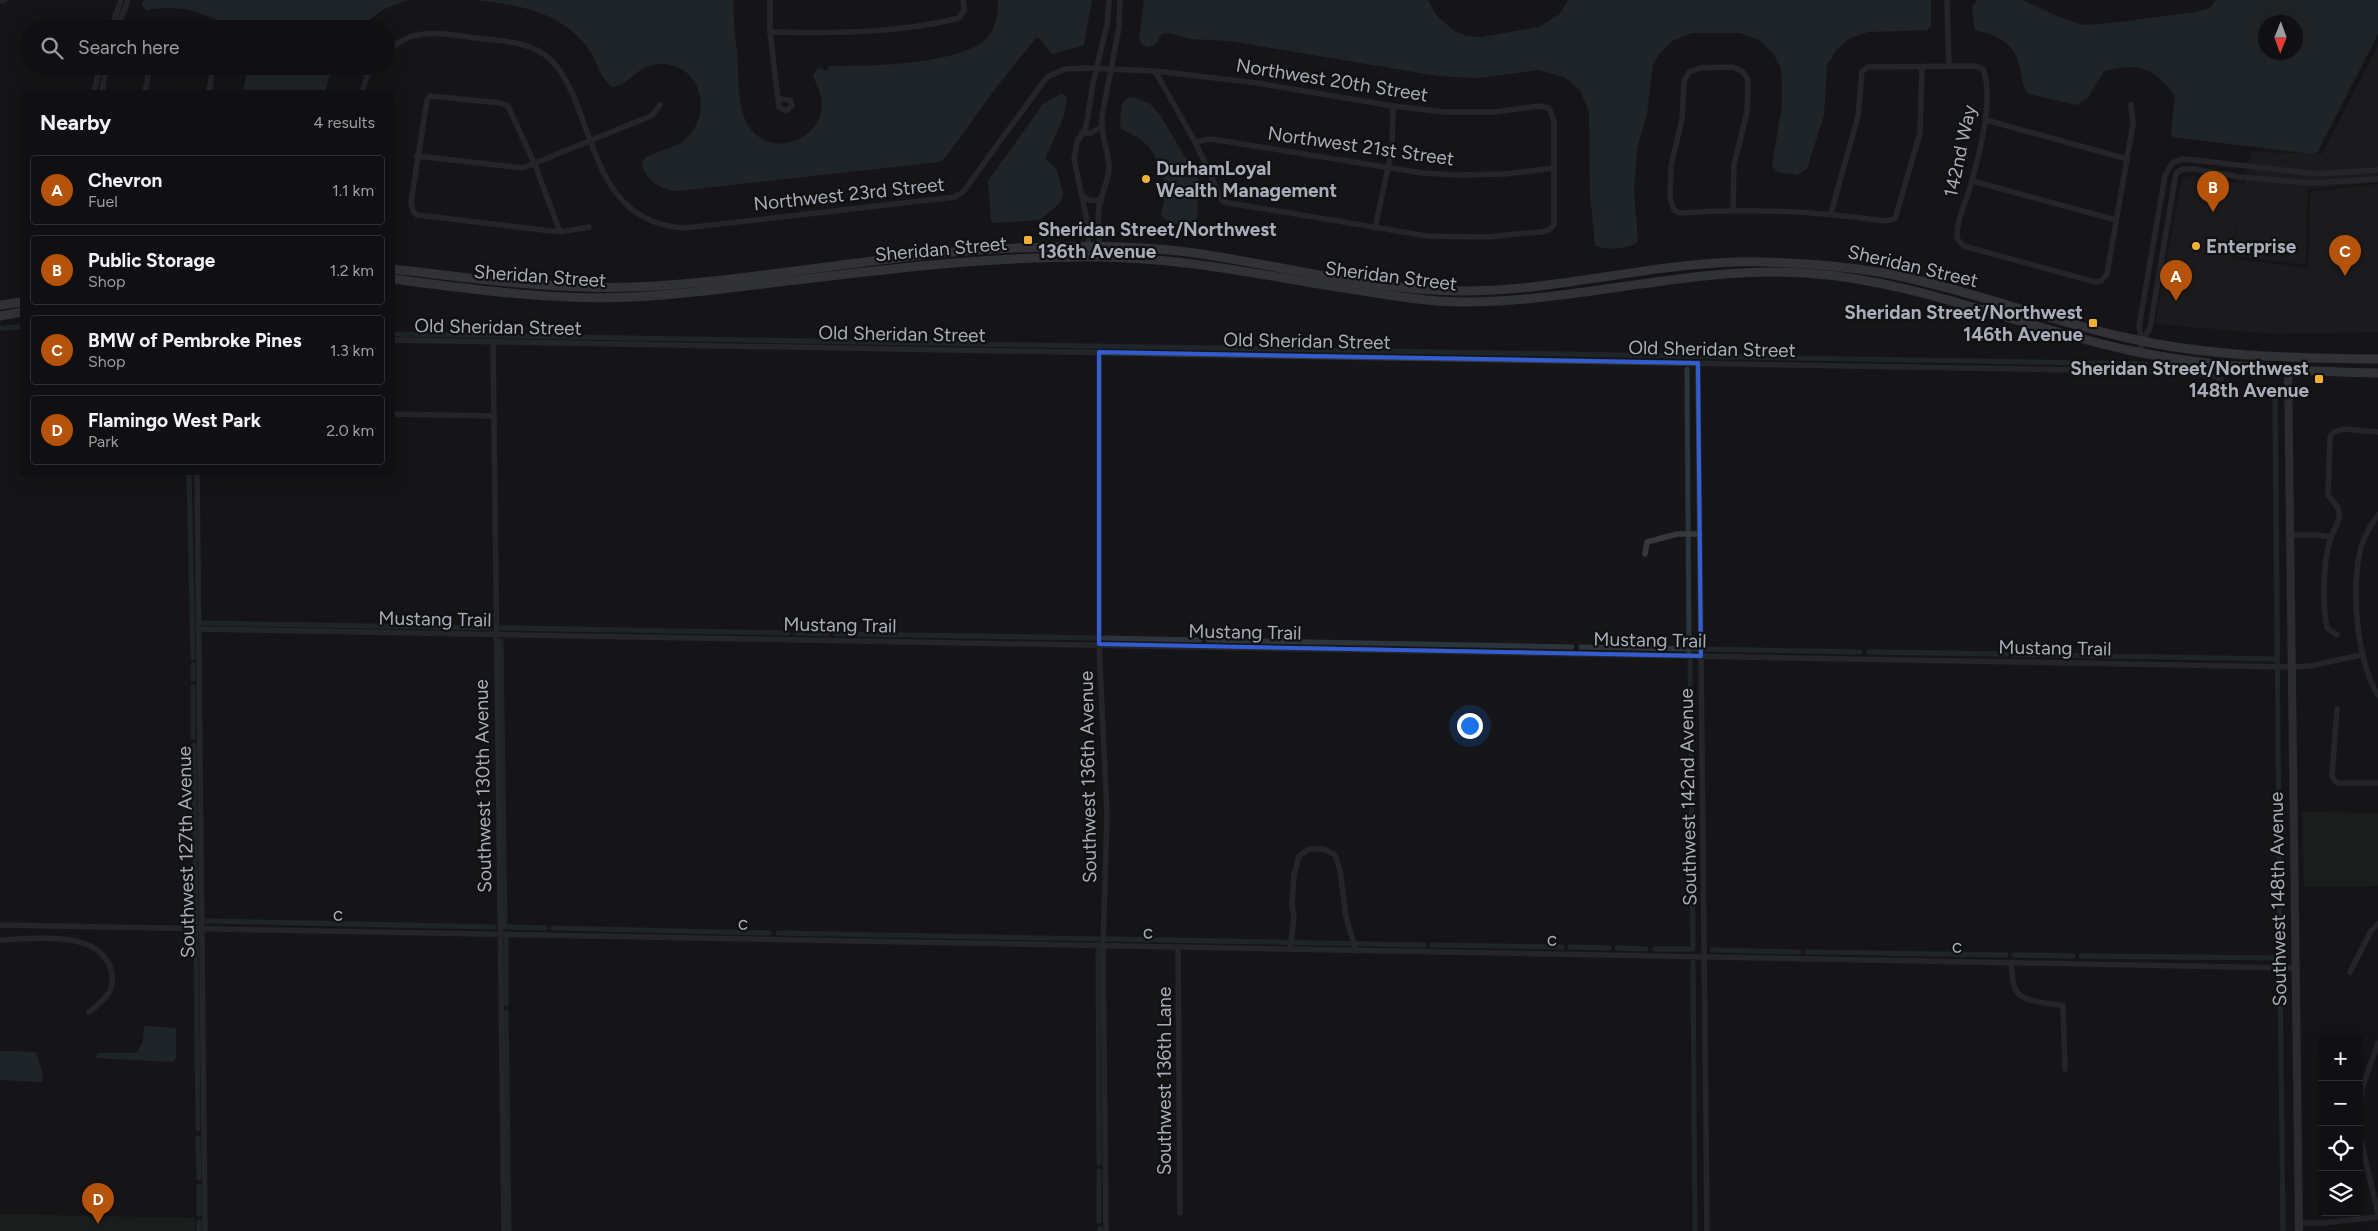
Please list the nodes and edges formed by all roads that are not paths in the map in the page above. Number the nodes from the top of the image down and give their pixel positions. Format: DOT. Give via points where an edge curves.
graph roads {
  1 [pos="4,0"];
  2 [pos="120,0"];
  3 [pos="128,0"];
  4 [pos="770,0"];
  5 [pos="963,0"];
  6 [pos="1109,0"];
  7 [pos="1120,0"];
  8 [pos="1948,0"];
  9 [pos="0,1"];
  10 [pos="114,20"];
  11 [pos="120,20"];
  12 [pos="770,32"];
  13 [pos="395,46"];
  14 [pos="1949,65"];
  15 [pos="1922,67"];
  16 [pos="1097,68"];
  17 [pos="1110,69"];
  18 [pos="1155,71"];
  19 [pos="98,75"];
  20 [pos="105,75"];
  21 [pos="148,75"];
  22 [pos="211,75"];
  23 [pos="368,75"];
  24 [pos="94,90"];
  25 [pos="102,90"];
  26 [pos="145,90"];
  27 [pos="208,90"];
  28 [pos="363,90"];
  29 [pos="778,99"];
  30 [pos="660,105"];
  31 [pos="2131,105"];
  32 [pos="1393,106"];
  33 [pos="1986,120"];
  34 [pos="1101,127"];
  35 [pos="1082,133"];
  36 [pos="591,142"];
  37 [pos="1195,142"];
  38 [pos="417,156"];
  39 [pos="2127,159"];
  40 [pos="535,165"];
  41 [pos="1388,167"];
  42 [pos="1554,168"];
  43 [pos="2378,170"];
  44 [pos="2378,179"];
  45 [pos="1972,181"];
  46 [pos="1082,196"];
  47 [pos="1101,201"];
  48 [pos="1733,209"];
  49 [pos="1831,214"];
  50 [pos="2116,220"];
  51 [pos="589,228"];
  52 [pos="1375,228"];
  53 [pos="560,232"];
  54 [pos="1100,246"];
  55 [pos="1089,247"];
  56 [pos="1089,257"];
  57 [pos="1101,257"];
  58 [pos="395,269"];
  59 [pos="395,279"];
  60 [pos="20,302"];
  61 [pos="0,305"];
  62 [pos="20,312"];
  63 [pos="0,316"];
  64 [pos="395,340"];
  65 [pos="2142,341"];
  66 [pos="492,342"];
  67 [pos="1099,352"];
  68 [pos="2140,352"];
  69 [pos="2280,359"];
  70 [pos="2378,359"];
  71 [pos="1698,363"];
  72 [pos="2257,369"];
  73 [pos="2288,371"];
  74 [pos="2378,373"];
  75 [pos="2221,379"];
  76 [pos="395,414"];
  77 [pos="493,416"];
  78 [pos="2378,432"];
  79 [pos="197,475"];
  80 [pos="2378,514"];
  81 [pos="1700,534"];
  82 [pos="2291,535"];
  83 [pos="2330,538"];
  84 [pos="1645,554"];
  85 [pos="198,629"];
  86 [pos="496,635"];
  87 [pos="2338,635"];
  88 [pos="1100,644"];
  89 [pos="2361,654"];
  90 [pos="1701,656"];
  91 [pos="2291,667"];
  92 [pos="2378,695"];
  93 [pos="2338,709"];
  94 [pos="2378,783"];
  95 [pos="2378,924"];
  96 [pos="0,925"];
  97 [pos="203,927"];
  98 [pos="500,932"];
  99 [pos="0,940"];
  100 [pos="1291,944"];
  101 [pos="1103,946"];
  102 [pos="1178,948"];
  103 [pos="1355,950"];
  104 [pos="1705,957"];
  105 [pos="2011,962"];
  106 [pos="2294,968"];
  107 [pos="2350,972"];
  108 [pos="89,1012"];
  109 [pos="2378,1043"];
  110 [pos="2065,1069"];
  111 [pos="2363,1085"];
  112 [pos="2363,1150"];
  113 [pos="1180,1213"];
  114 [pos="2378,1215"];
  115 [pos="2299,1227"];
  116 [pos="205,1231"];
  117 [pos="504,1231"];
  118 [pos="1106,1231"];
  119 [pos="1707,1231"];
  1 -- 9 [label="street"];
  2 -- 10 [label="street"];
  3 -- 11 [label="street"];
  4 -- 12 [label="street"];
  5 -- 12 [label="street" via="964,10 960,18 892,29 835,33"];
  6 -- 16 [label="street"];
  7 -- 17 [label="street" via="1119,27"];
  8 -- 14 [label="street"];
  12 -- 29 [label="street"];
  13 -- 36 [label="street" via="411,36 432,33 522,44 548,58 570,89"];
  14 -- 15 [label="street"];
  14 -- 33 [label="street, 142nd Way" via="1983,69"];
  15 -- 49 [label="street" via="1868,67 1862,71 1858,116"];
  15 -- 49 [label="street" via="1920,134 1895,219 1884,221"];
  16 -- 17 [label="street, Northwest 23rd Street"];
  16 -- 35 [label="street" via="1086,127"];
  16 -- 36 [label="street, Northwest 23rd Street" via="1065,69 1047,77 963,192 955,197 685,228 666,227 650,222 630,209 613,192"];
  17 -- 18 [label="street, Northwest 20th Street"];
  17 -- 34 [label="street"];
  18 -- 32 [label="street, Northwest 20th Street" via="1257,83"];
  18 -- 37 [label="street"];
  19 -- 24 [label="street"];
  20 -- 25 [label="street"];
  21 -- 26 [label="street"];
  22 -- 27 [label="street"];
  23 -- 28 [label="street"];
  30 -- 36 [label="street" via="653,115"];
  31 -- 39 [label="street" via="2133,124"];
  32 -- 41 [label="street" via="1392,149"];
  32 -- 42 [label="street, Northwest 20th Street" via="1444,112 1549,108 1554,120"];
  33 -- 39 [label="street"];
  33 -- 45 [label="street, 142nd Way"];
  34 -- 35 [label="street" via="1094,132"];
  34 -- 47 [label="street" via="1109,169"];
  35 -- 46 [label="street" via="1074,159"];
  36 -- 40 [label="street"];
  37 -- 41 [label="street, Northwest 21st Street" via="1211,138"];
  37 -- 52 [label="street" via="1224,202"];
  38 -- 40 [label="street" via="523,168"];
  38 -- 40 [label="street" via="430,96 508,106"];
  38 -- 53 [label="street" via="411,202 413,212 422,217"];
  39 -- 50 [label="street"];
  40 -- 53 [label="street"];
  41 -- 42 [label="street, Northwest 21st Street" via="1458,175"];
  41 -- 52 [label="street"];
  42 -- 52 [label="street" via="1554,225 1549,230 1486,237 1427,236"];
  43 -- 65 [label="street" via="2317,174 2194,160 2172,164 2165,176 2139,326"];
  44 -- 65 [label="street" via="2311,183 2183,169 2176,172 2150,328"];
  45 -- 50 [label="street"];
  45 -- 50 [label="street, 142nd Way" via="1956,230 1957,239 1964,246 2095,282 2102,281 2107,274"];
  46 -- 47 [label="street"];
  46 -- 55 [label="street"];
  47 -- 54 [label="street"];
  48 -- 48 [label="street" via="1734,165 1747,112 1748,80 1743,72 1733,67 1700,68 1689,72 1684,81 1682,119 1671,166 1670,200 1674,210 1680,214"];
  48 -- 49 [label="street"];
  51 -- 53 [label="street"];
  54 -- 55 [label="main road, Sheridan Street"];
  54 -- 57 [label="street"];
  54 -- 65 [label="main road, Sheridan Street" via="1193,253 1395,286 1465,291 1502,290 1702,265 1755,261 1807,263 1885,273"];
  55 -- 56 [label="street"];
  55 -- 58 [label="main road, Sheridan Street" via="992,249 637,287 547,286"];
  56 -- 57 [label="main road, Sheridan Street"];
  56 -- 59 [label="main road, Sheridan Street" via="922,266 635,297 543,296"];
  57 -- 68 [label="main road, Sheridan Street" via="1192,263 1392,296 1465,302 1701,275 1806,274 1883,284 2072,337"];
  60 -- 61 [label="main road"];
  62 -- 63 [label="main road"];
  64 -- 66 [label="street, Old Sheridan Street"];
  65 -- 68 [label="street"];
  65 -- 69 [label="main road, Sheridan Street"];
  66 -- 67 [label="street, Old Sheridan Street"];
  66 -- 77 [label="street, Southwest 130th Avenue"];
  67 -- 71 [label="street, Old Sheridan Street"];
  67 -- 88 [label="street, Southwest 136th Avenue"];
  68 -- 72 [label="main road, Sheridan Street"];
  69 -- 70 [label="main road, Sheridan Street"];
  69 -- 72 [label="main road"];
  69 -- 73 [label="main road"];
  71 -- 75 [label="street, Old Sheridan Street" via="2187,372"];
  71 -- 81 [label="street, Southwest 142nd Avenue"];
  72 -- 73 [label="main road, Sheridan Street"];
  73 -- 74 [label="main road, Sheridan Street"];
  73 -- 82 [label="street, Southwest 148th Avenue"];
  76 -- 77 [label="street"];
  77 -- 86 [label="street, Southwest 130th Avenue"];
  78 -- 83 [label="street" via="2343,429 2332,433 2328,495 2336,504 2339,518"];
  79 -- 85 [label="street, Southwest 127th Avenue"];
  80 -- 89 [label="street" via="2359,554 2358,635"];
  81 -- 84 [label="street" via="1677,534 1647,542"];
  81 -- 90 [label="street, Southwest 142nd Avenue"];
  82 -- 83 [label="street"];
  82 -- 91 [label="street, Southwest 148th Avenue"];
  83 -- 87 [label="street" via="2325,558 2325,617 2327,628"];
  85 -- 86 [label="street, Mustang Trail"];
  85 -- 97 [label="street, Southwest 127th Avenue"];
  86 -- 88 [label="street, Mustang Trail"];
  86 -- 98 [label="street, Southwest 130th Avenue"];
  88 -- 90 [label="street, Mustang Trail"];
  88 -- 101 [label="street, Southwest 136th Avenue" via="1107,814"];
  89 -- 91 [label="street, Mustang Trail"];
  89 -- 92 [label="street"];
  90 -- 91 [label="street, Mustang Trail"];
  90 -- 104 [label="street, Southwest 142nd Avenue"];
  91 -- 106 [label="street, Southwest 148th Avenue"];
  93 -- 94 [label="street" via="2332,776 2337,783"];
  95 -- 107 [label="street" via="2371,931"];
  96 -- 97 [label="street, c"];
  97 -- 98 [label="street, c"];
  97 -- 116 [label="street, Southwest 127th Avenue"];
  98 -- 101 [label="street, c"];
  98 -- 117 [label="street, Southwest 130th Avenue"];
  99 -- 108 [label="street" via="53,938 76,941 100,951 110,962 113,980 106,999"];
  100 -- 102 [label="street, c"];
  100 -- 103 [label="street, c"];
  100 -- 103 [label="street" via="1294,875 1299,856 1309,849 1324,849 1335,855 1340,870 1346,917"];
  101 -- 102 [label="street, c"];
  101 -- 118 [label="street, Southwest 136th Avenue"];
  102 -- 113 [label="street, Southwest 136th Lane"];
  103 -- 104 [label="street, c"];
  104 -- 105 [label="street, c"];
  104 -- 119 [label="street, Southwest 142nd Avenue"];
  105 -- 106 [label="street, c"];
  105 -- 110 [label="street" via="2017,993 2024,998 2063,1006"];
  106 -- 115 [label="street, Southwest 148th Avenue"];
  109 -- 111 [label="street"];
  112 -- 114 [label="street"];
  114 -- 115 [label="street"];
}
